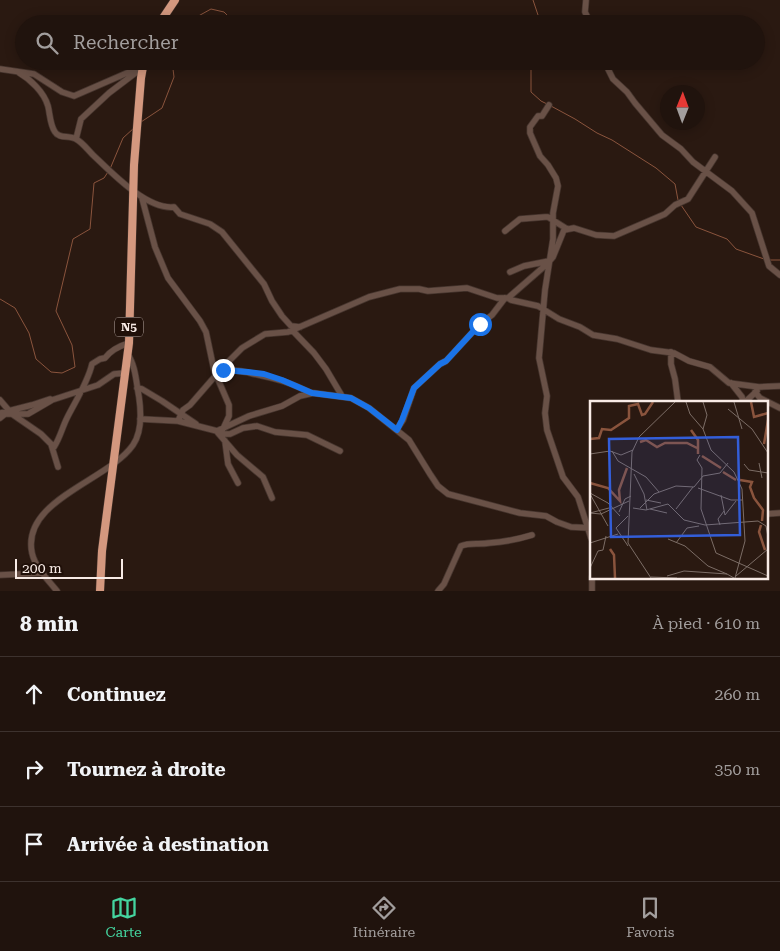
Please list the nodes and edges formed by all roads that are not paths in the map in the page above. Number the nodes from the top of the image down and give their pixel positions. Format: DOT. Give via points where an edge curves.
graph roads {
  1 [pos="175,0"];
  2 [pos="586,0"];
  3 [pos="165,15"];
  4 [pos="587,15"];
  5 [pos="0,69"];
  6 [pos="134,70"];
  7 [pos="137,70"];
  8 [pos="143,70"];
  9 [pos="608,70"];
  10 [pos="18,72"];
  11 [pos="550,105"];
  12 [pos="76,139"];
  13 [pos="714,157"];
  14 [pos="706,172"];
  15 [pos="133,190"];
  16 [pos="142,198"];
  17 [pos="553,221"];
  18 [pos="567,229"];
  19 [pos="506,231"];
  20 [pos="550,261"];
  21 [pos="510,272"];
  22 [pos="780,275"];
  23 [pos="506,298"];
  24 [pos="543,308"];
  25 [pos="300,328"];
  26 [pos="292,330"];
  27 [pos="129,343"];
  28 [pos="671,352"];
  29 [pos="127,353"];
  30 [pos="125,373"];
  31 [pos="217,373"];
  32 [pos="731,383"];
  33 [pos="780,386"];
  34 [pos="760,387"];
  35 [pos="137,388"];
  36 [pos="80,392"];
  37 [pos="755,392"];
  38 [pos="312,393"];
  39 [pos="342,396"];
  40 [pos="50,398"];
  41 [pos="0,400"];
  42 [pos="678,401"];
  43 [pos="744,401"];
  44 [pos="745,401"];
  45 [pos="766,401"];
  46 [pos="768,402"];
  47 [pos="780,408"];
  48 [pos="0,413"];
  49 [pos="12,413"];
  50 [pos="180,414"];
  51 [pos="0,418"];
  52 [pos="140,419"];
  53 [pos="178,421"];
  54 [pos="200,426"];
  55 [pos="220,430"];
  56 [pos="397,430"];
  57 [pos="225,440"];
  58 [pos="51,444"];
  59 [pos="340,451"];
  60 [pos="113,466"];
  61 [pos="58,467"];
  62 [pos="238,483"];
  63 [pos="272,498"];
  64 [pos="589,528"];
  65 [pos="532,535"];
  66 [pos="43,573"];
  67 [pos="0,574"];
  68 [pos="592,578"];
  69 [pos="57,591"];
  70 [pos="100,591"];
  71 [pos="438,591"];
  72 [pos="592,591"];
  1 -- 3 [label="highway"];
  2 -- 4 [label="street"];
  5 -- 10 [label="street"];
  6 -- 10 [label="street" via="74,96 34,74"];
  7 -- 12 [label="street" via="82,119"];
  8 -- 15 [label="highway, N5"];
  9 -- 14 [label="street" via="662,135"];
  10 -- 12 [label="street" via="43,96 54,132"];
  11 -- 17 [label="street" via="534,121 530,133 540,156 556,178 558,186"];
  12 -- 15 [label="street"];
  13 -- 14 [label="street"];
  14 -- 18 [label="street" via="688,199 624,233 605,236"];
  14 -- 22 [label="street" via="732,191 752,213 769,266"];
  15 -- 16 [label="street"];
  15 -- 27 [label="highway, N5"];
  16 -- 25 [label="street" via="168,208 174,207 180,214 210,224 222,232 264,284 282,316 292,326"];
  16 -- 31 [label="street" via="168,278 206,332"];
  17 -- 18 [label="street"];
  17 -- 19 [label="street" via="544,217 520,219"];
  17 -- 20 [label="street"];
  18 -- 20 [label="street"];
  20 -- 21 [label="street"];
  20 -- 23 [label="street"];
  20 -- 24 [label="street"];
  23 -- 24 [label="street"];
  23 -- 25 [label="street" via="467,288 400,289 369,297"];
  23 -- 56 [label="street" via="446,361 414,388"];
  24 -- 28 [label="street" via="593,335"];
  24 -- 64 [label="street" via="539,358 547,396 548,430 563,477 578,497"];
  25 -- 26 [label="street"];
  26 -- 31 [label="street" via="265,334 242,348"];
  26 -- 39 [label="street" via="314,353"];
  27 -- 29 [label="highway, N5"];
  27 -- 36 [label="street" via="92,364"];
  28 -- 32 [label="street" via="710,367"];
  28 -- 42 [label="street"];
  29 -- 30 [label="highway, N5"];
  29 -- 35 [label="street" via="133,362"];
  30 -- 36 [label="street" via="114,374 98,386"];
  30 -- 60 [label="highway, N5"];
  31 -- 38 [label="street" via="230,370 264,374"];
  31 -- 50 [label="street"];
  31 -- 55 [label="street" via="229,405 229,416"];
  32 -- 34 [label="street"];
  32 -- 43 [label="street"];
  33 -- 34 [label="street"];
  34 -- 37 [label="street"];
  35 -- 50 [label="street" via="142,388"];
  35 -- 52 [label="street"];
  36 -- 49 [label="street" via="52,400 28,414"];
  36 -- 58 [label="street" via="57,442 54,447"];
  37 -- 44 [label="street"];
  37 -- 45 [label="street"];
  38 -- 39 [label="street"];
  38 -- 55 [label="street"];
  39 -- 56 [label="street" via="369,408"];
  40 -- 49 [label="street"];
  41 -- 49 [label="street"];
  46 -- 47 [label="street"];
  48 -- 49 [label="street"];
  49 -- 51 [label="street"];
  49 -- 58 [label="street"];
  50 -- 53 [label="street"];
  50 -- 54 [label="street"];
  52 -- 53 [label="street"];
  52 -- 60 [label="street" via="134,444"];
  53 -- 54 [label="street"];
  54 -- 55 [label="street"];
  55 -- 57 [label="street"];
  55 -- 59 [label="street" via="230,434 257,426 307,436"];
  56 -- 64 [label="street" via="409,440 438,486 448,494 520,513 546,516 571,527"];
  57 -- 62 [label="street" via="228,464"];
  57 -- 63 [label="street" via="263,477"];
  58 -- 61 [label="street"];
  60 -- 66 [label="street" via="49,508 37,521 31,538 33,554"];
  60 -- 70 [label="highway, N5"];
  65 -- 71 [label="street" via="461,546"];
  66 -- 67 [label="street"];
  66 -- 69 [label="street"];
  68 -- 72 [label="street"];
}
